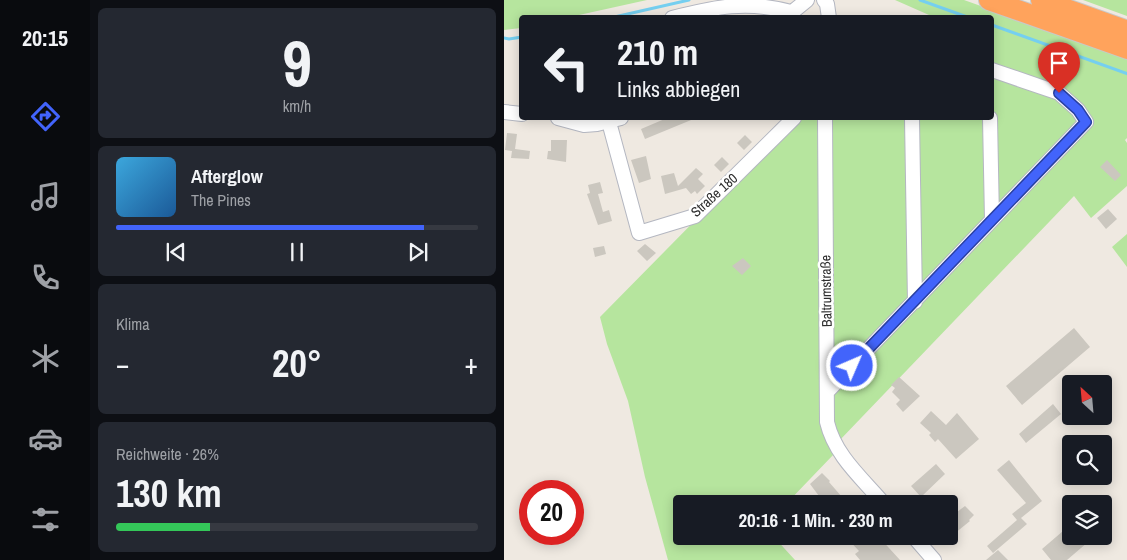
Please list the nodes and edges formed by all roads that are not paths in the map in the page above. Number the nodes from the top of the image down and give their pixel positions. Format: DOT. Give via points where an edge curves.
graph roads {
  1 [pos="807,0"];
  2 [pos="989,0"];
  3 [pos="1041,0"];
  4 [pos="685,15"];
  5 [pos="788,15"];
  6 [pos="1127,31"];
  7 [pos="1127,49"];
  8 [pos="994,71"];
  9 [pos="504,112"];
  10 [pos="519,114"];
  11 [pos="565,120"];
  12 [pos="615,120"];
  13 [pos="792,120"];
  14 [pos="912,120"];
  15 [pos="990,120"];
  16 [pos="825,123"];
  17 [pos="992,220"];
  18 [pos="915,302"];
  19 [pos="827,392"];
  20 [pos="876,495"];
  21 [pos="921,545"];
  22 [pos="934,560"];
  1 -- 5 [label="street"];
  2 -- 7 [label="highway"];
  3 -- 6 [label="highway"];
  4 -- 5 [label="street" via="733,4 773,6"];
  8 -- 17 [label="street" via="1059,93 1086,122"];
  9 -- 10 [label="street"];
  11 -- 12 [label="street, Straße 180" via="584,125"];
  12 -- 13 [label="street, Straße 180" via="639,233 695,216"];
  14 -- 18 [label="street"];
  15 -- 17 [label="street"];
  16 -- 19 [label="street, Baltrumstraße"];
  17 -- 18 [label="street"];
  18 -- 19 [label="street"];
  19 -- 20 [label="street, Baltrumstraße" via="827,422 831,439"];
  21 -- 22 [label="street"];
}
